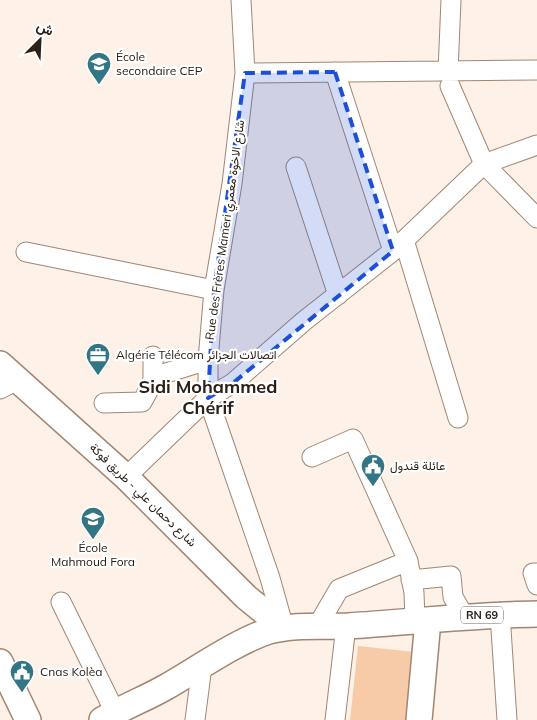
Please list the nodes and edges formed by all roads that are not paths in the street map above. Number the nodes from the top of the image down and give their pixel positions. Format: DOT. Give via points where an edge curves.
graph roads {
  1 [pos="241,0"];
  2 [pos="451,0"];
  3 [pos="537,70"];
  4 [pos="335,72"];
  5 [pos="245,73"];
  6 [pos="449,79"];
  7 [pos="537,145"];
  8 [pos="484,164"];
  9 [pos="296,167"];
  10 [pos="537,218"];
  11 [pos="398,246"];
  12 [pos="26,252"];
  13 [pos="214,290"];
  14 [pos="338,295"];
  15 [pos="154,356"];
  16 [pos="208,360"];
  17 [pos="152,377"];
  18 [pos="5,378"];
  19 [pos="208,398"];
  20 [pos="104,403"];
  21 [pos="458,418"];
  22 [pos="312,457"];
  23 [pos="126,477"];
  24 [pos="408,561"];
  25 [pos="537,573"];
  26 [pos="537,585"];
  27 [pos="412,587"];
  28 [pos="61,602"];
  29 [pos="500,614"];
  30 [pos="537,614"];
  31 [pos="464,616"];
  32 [pos="422,620"];
  33 [pos="318,625"];
  34 [pos="346,626"];
  35 [pos="284,628"];
  36 [pos="0,662"];
  37 [pos="202,666"];
  38 [pos="108,716"];
  39 [pos="28,720"];
  40 [pos="195,720"];
  41 [pos="335,720"];
  42 [pos="419,720"];
  43 [pos="507,720"];
  1 -- 5 [label="street, Rue des Frères Mameri شارع الاخوة معمري"];
  2 -- 6 [label="street"];
  3 -- 6 [label="street"];
  4 -- 5 [label="street"];
  4 -- 6 [label="street"];
  4 -- 11 [label="street"];
  5 -- 13 [label="street, Rue des Frères Mameri شارع الاخوة معمري" via="232,184"];
  6 -- 8 [label="street"];
  7 -- 8 [label="street"];
  8 -- 10 [label="street"];
  8 -- 11 [label="street"];
  9 -- 14 [label="street"];
  11 -- 14 [label="street"];
  11 -- 21 [label="street"];
  12 -- 13 [label="street"];
  13 -- 16 [label="street, Rue des Frères Mameri شارع الاخوة معمري"];
  14 -- 19 [label="street" via="233,382"];
  15 -- 17 [label="street"];
  16 -- 17 [label="street"];
  16 -- 19 [label="street, Rue des Frères Mameri شارع الاخوة معمري"];
  17 -- 20 [label="street" via="152,384 142,402"];
  18 -- 23 [label="main road, شارع دحمان علي - طريق فوكة"];
  19 -- 23 [label="street"];
  19 -- 35 [label="street, Rue des Frères Mameri شارع الاخوة معمري"];
  22 -- 24 [label="street" via="353,439"];
  23 -- 35 [label="main road, شارع دحمان علي - طريق فوكة" via="246,597"];
  24 -- 27 [label="street"];
  24 -- 33 [label="street" via="339,589"];
  25 -- 26 [label="street" via="533,574"];
  27 -- 31 [label="street" via="451,576 453,596"];
  27 -- 32 [label="street"];
  28 -- 38 [label="street"];
  29 -- 30 [label="main road, RN 69"];
  29 -- 31 [label="main road, RN 69"];
  29 -- 43 [label="street"];
  31 -- 32 [label="main road, RN 69"];
  32 -- 34 [label="main road"];
  32 -- 42 [label="main road"];
  33 -- 34 [label="main road"];
  33 -- 35 [label="main road"];
  34 -- 41 [label="street"];
  35 -- 37 [label="main road" via="252,639"];
  36 -- 39 [label="main road"];
  37 -- 38 [label="main road" via="155,694"];
  37 -- 40 [label="street"];
}
